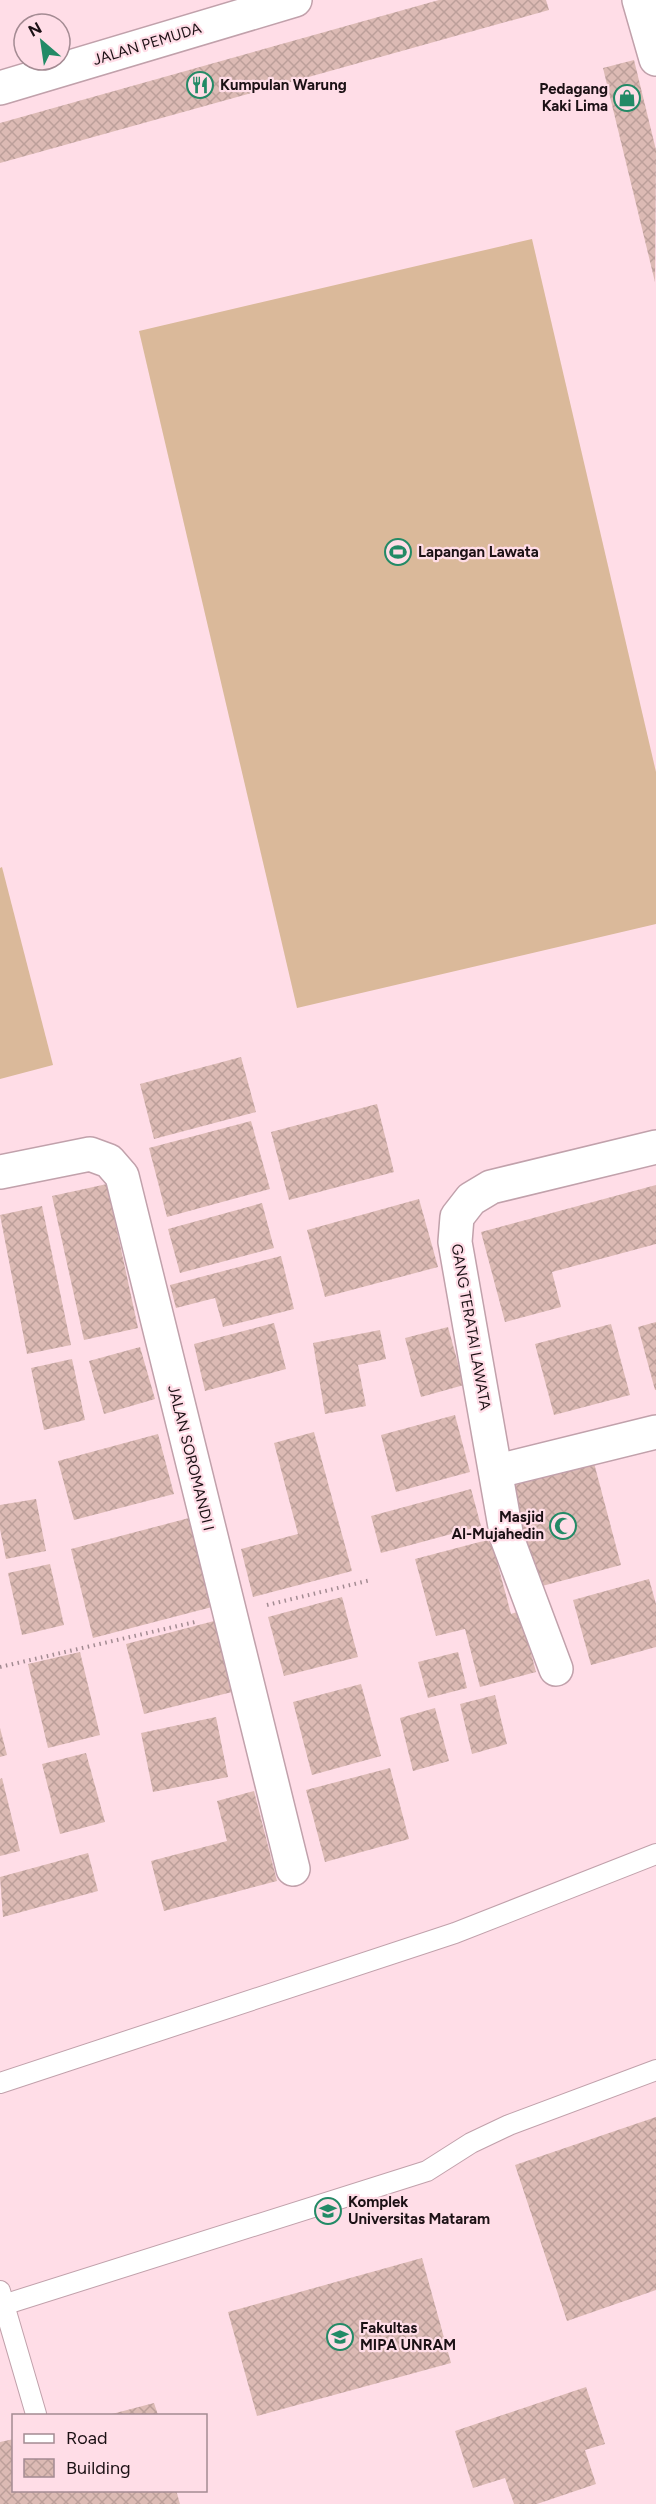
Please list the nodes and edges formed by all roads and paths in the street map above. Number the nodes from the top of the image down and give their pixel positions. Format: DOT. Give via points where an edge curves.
graph roads {
  1 [pos="295,0"];
  2 [pos="639,0"];
  3 [pos="656,59"];
  4 [pos="0,88"];
  5 [pos="656,1147"];
  6 [pos="0,1172"];
  7 [pos="656,1432"];
  8 [pos="498,1471"];
  9 [pos="371,1580"];
  10 [pos="229,1614"];
  11 [pos="0,1667"];
  12 [pos="556,1669"];
  13 [pos="656,1854"];
  14 [pos="293,1869"];
  15 [pos="656,2070"];
  16 [pos="0,2084"];
  17 [pos="1,2301"];
  18 [pos="36,2414"];
  1 -- 4 [label="street, JALAN PEMUDA"];
  2 -- 3 [label="street"];
  5 -- 8 [label="street, GANG TERATAI LAWATA" via="491,1187 471,1199 457,1217 455,1242 466,1316"];
  6 -- 10 [label="street, JALAN SOROMANDI I" via="90,1154 109,1161 122,1176"];
  7 -- 8 [label="street"];
  8 -- 12 [label="street" via="507,1538"];
  9 -- 10 [label="path"];
  10 -- 11 [label="path"];
  10 -- 14 [label="street, JALAN SOROMANDI I"];
  13 -- 16 [label="lane" via="455,1933"];
  15 -- 17 [label="lane" via="509,2125 427,2171"];
  17 -- 18 [label="lane"];
}
